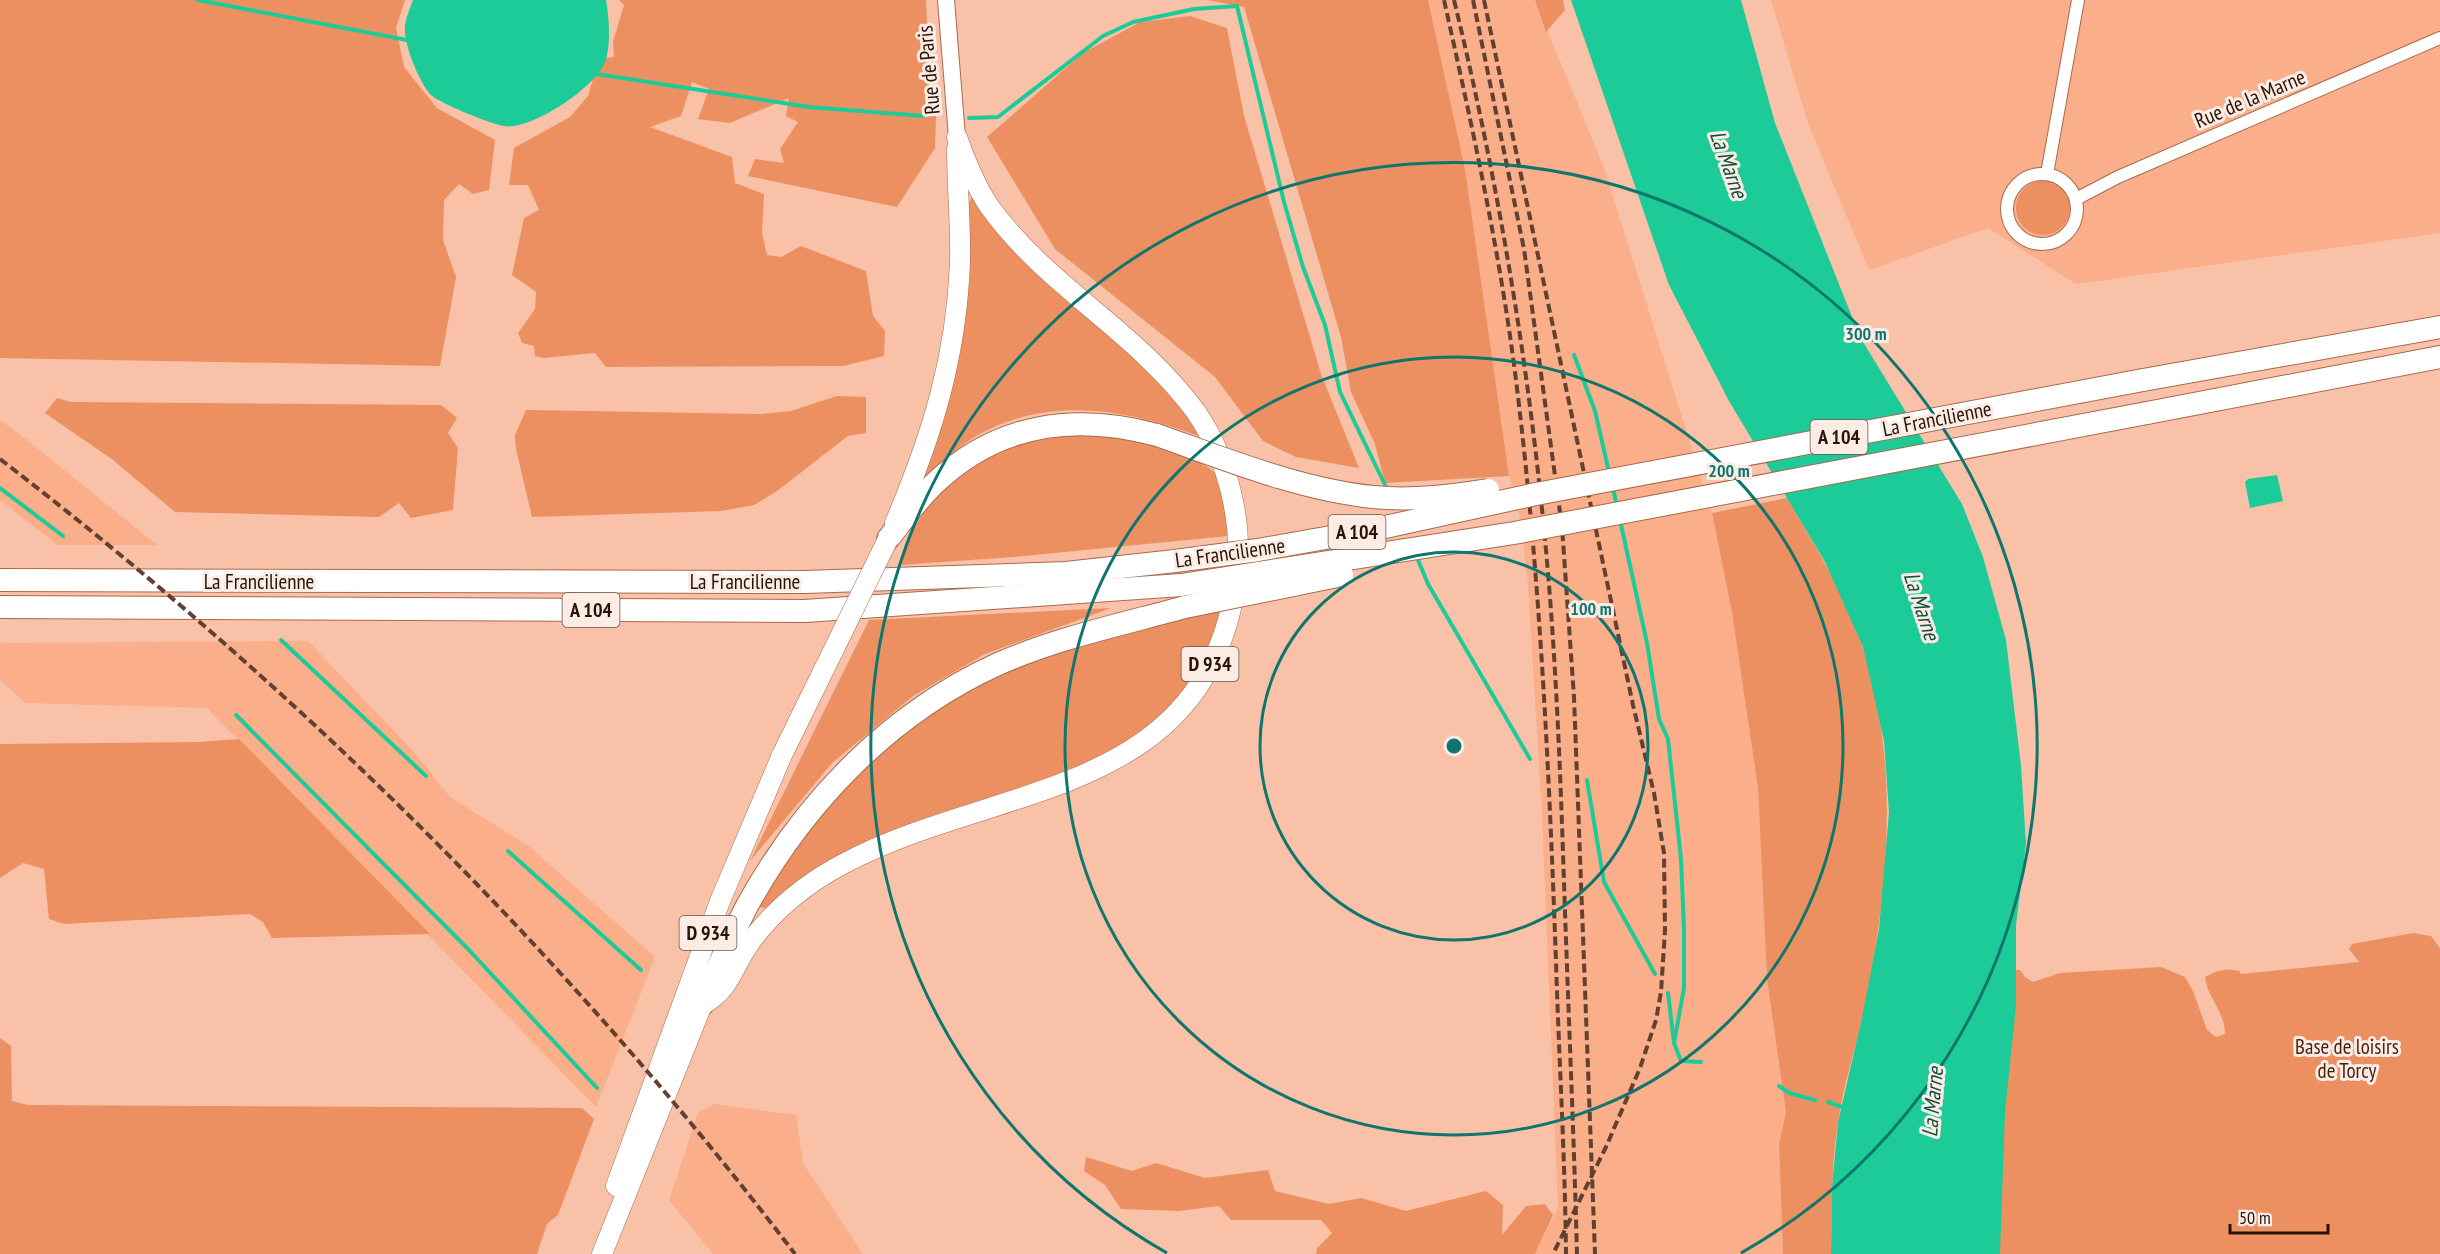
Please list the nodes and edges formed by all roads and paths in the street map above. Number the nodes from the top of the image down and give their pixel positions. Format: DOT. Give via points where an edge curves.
graph roads {
  1 [pos="946,0"];
  2 [pos="2078,0"];
  3 [pos="2440,38"];
  4 [pos="957,137"];
  5 [pos="2047,174"];
  6 [pos="2076,199"];
  7 [pos="2440,327"];
  8 [pos="2440,357"];
  9 [pos="1536,494"];
  10 [pos="888,539"];
  11 [pos="1410,550"];
  12 [pos="0,580"];
  13 [pos="0,607"];
  14 [pos="702,1005"];
  15 [pos="591,1254"];
  16 [pos="602,1254"];
  1 -- 4 [label="main road, Rue de Paris"];
  2 -- 5 [label="street"];
  3 -- 6 [label="street, Rue de la Marne" via="2118,177"];
  4 -- 10 [label="main road, D 934" via="960,262 950,358 939,410"];
  4 -- 14 [label="main road, D 934" via="988,204 1015,238 1157,365 1197,414 1224,465 1230,490 1239,565 1232,608 1219,647 1199,685 1178,714 1143,742 1103,768 1056,788 932,825 841,865 771,916 719,995"];
  5 -- 6 [label="street" via="2066,182"];
  5 -- 6 [label="street" via="2024,179 2008,198 2007,210 2015,232 2036,244 2060,241 2076,223"];
  7 -- 9 [label="highway, La Francilienne / A 104, bridge"];
  8 -- 11 [label="highway, La Francilienne / A 104, bridge"];
  9 -- 10 [label="highway, bridge" via="1506,486 1451,496 1373,497 1255,469 1157,435 1107,424 1076,424 1035,428 993,442 935,483"];
  9 -- 12 [label="highway, La Francilienne / A 104, bridge" via="1258,550 1065,573 805,582"];
  10 -- 15 [label="main road, D 934, bridge" via="783,755 720,901"];
  11 -- 13 [label="highway, La Francilienne / A 104, bridge" via="1181,585 805,611"];
  11 -- 14 [label="highway, bridge" via="1391,564 1185,607 1110,627 1000,663 923,707 858,758 784,845 747,906"];
  14 -- 16 [label="main road, D 934"];
}
